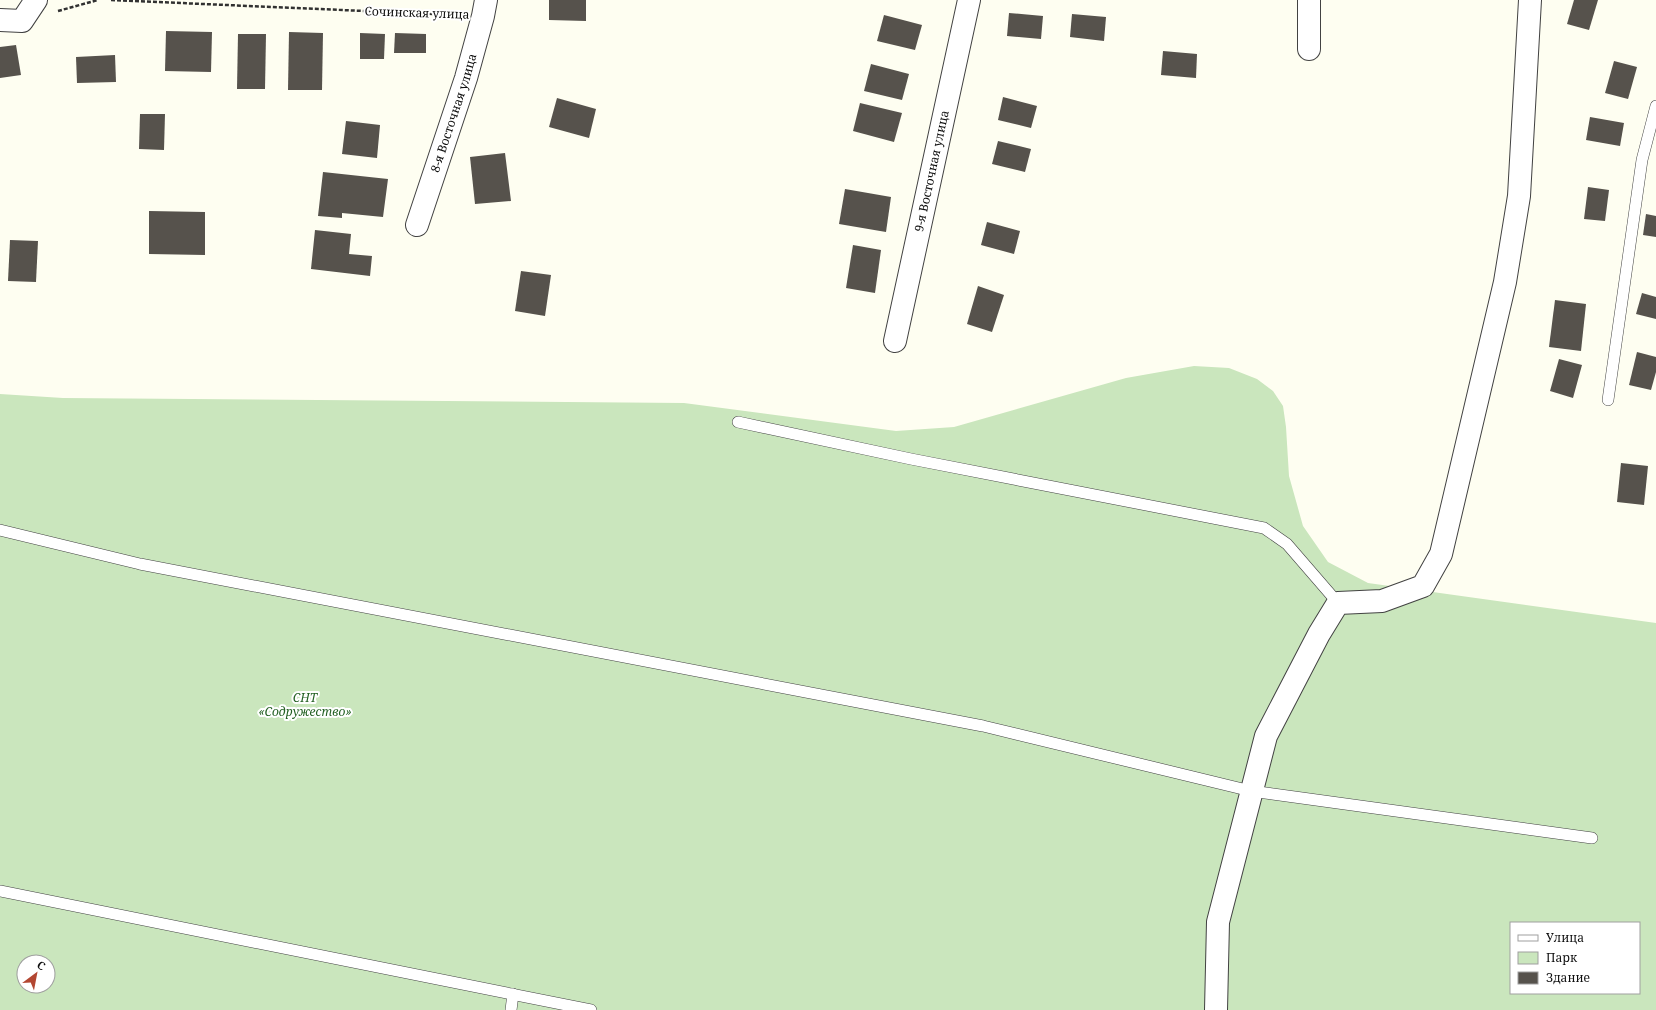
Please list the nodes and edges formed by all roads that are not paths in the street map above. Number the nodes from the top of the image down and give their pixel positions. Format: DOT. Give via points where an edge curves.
graph roads {
  1 [pos="36,0"];
  2 [pos="969,0"];
  3 [pos="1309,0"];
  4 [pos="1530,0"];
  5 [pos="485,8"];
  6 [pos="0,20"];
  7 [pos="1309,49"];
  8 [pos="1656,106"];
  9 [pos="417,225"];
  10 [pos="895,341"];
  11 [pos="1608,400"];
  12 [pos="738,422"];
  13 [pos="0,530"];
  14 [pos="1338,603"];
  15 [pos="1251,792"];
  16 [pos="1592,838"];
  17 [pos="0,891"];
  18 [pos="513,994"];
  19 [pos="511,1010"];
  20 [pos="591,1010"];
  21 [pos="1216,1010"];
  1 -- 6 [label="street" via="22,21"];
  2 -- 10 [label="street, 9-я Восточная улица"];
  3 -- 7 [label="street"];
  4 -- 14 [label="street" via="1519,196 1505,282 1441,554 1423,586 1382,601"];
  5 -- 9 [label="street, 8-я Восточная улица" via="466,78"];
  8 -- 11 [label="lane" via="1642,160"];
  12 -- 14 [label="lane" via="919,461 1264,528 1287,544"];
  13 -- 15 [label="lane" via="140,564 983,726"];
  14 -- 15 [label="street" via="1266,736"];
  15 -- 16 [label="lane"];
  15 -- 21 [label="street" via="1218,922"];
  17 -- 18 [label="lane"];
  18 -- 19 [label="lane"];
  18 -- 20 [label="lane"];
}
